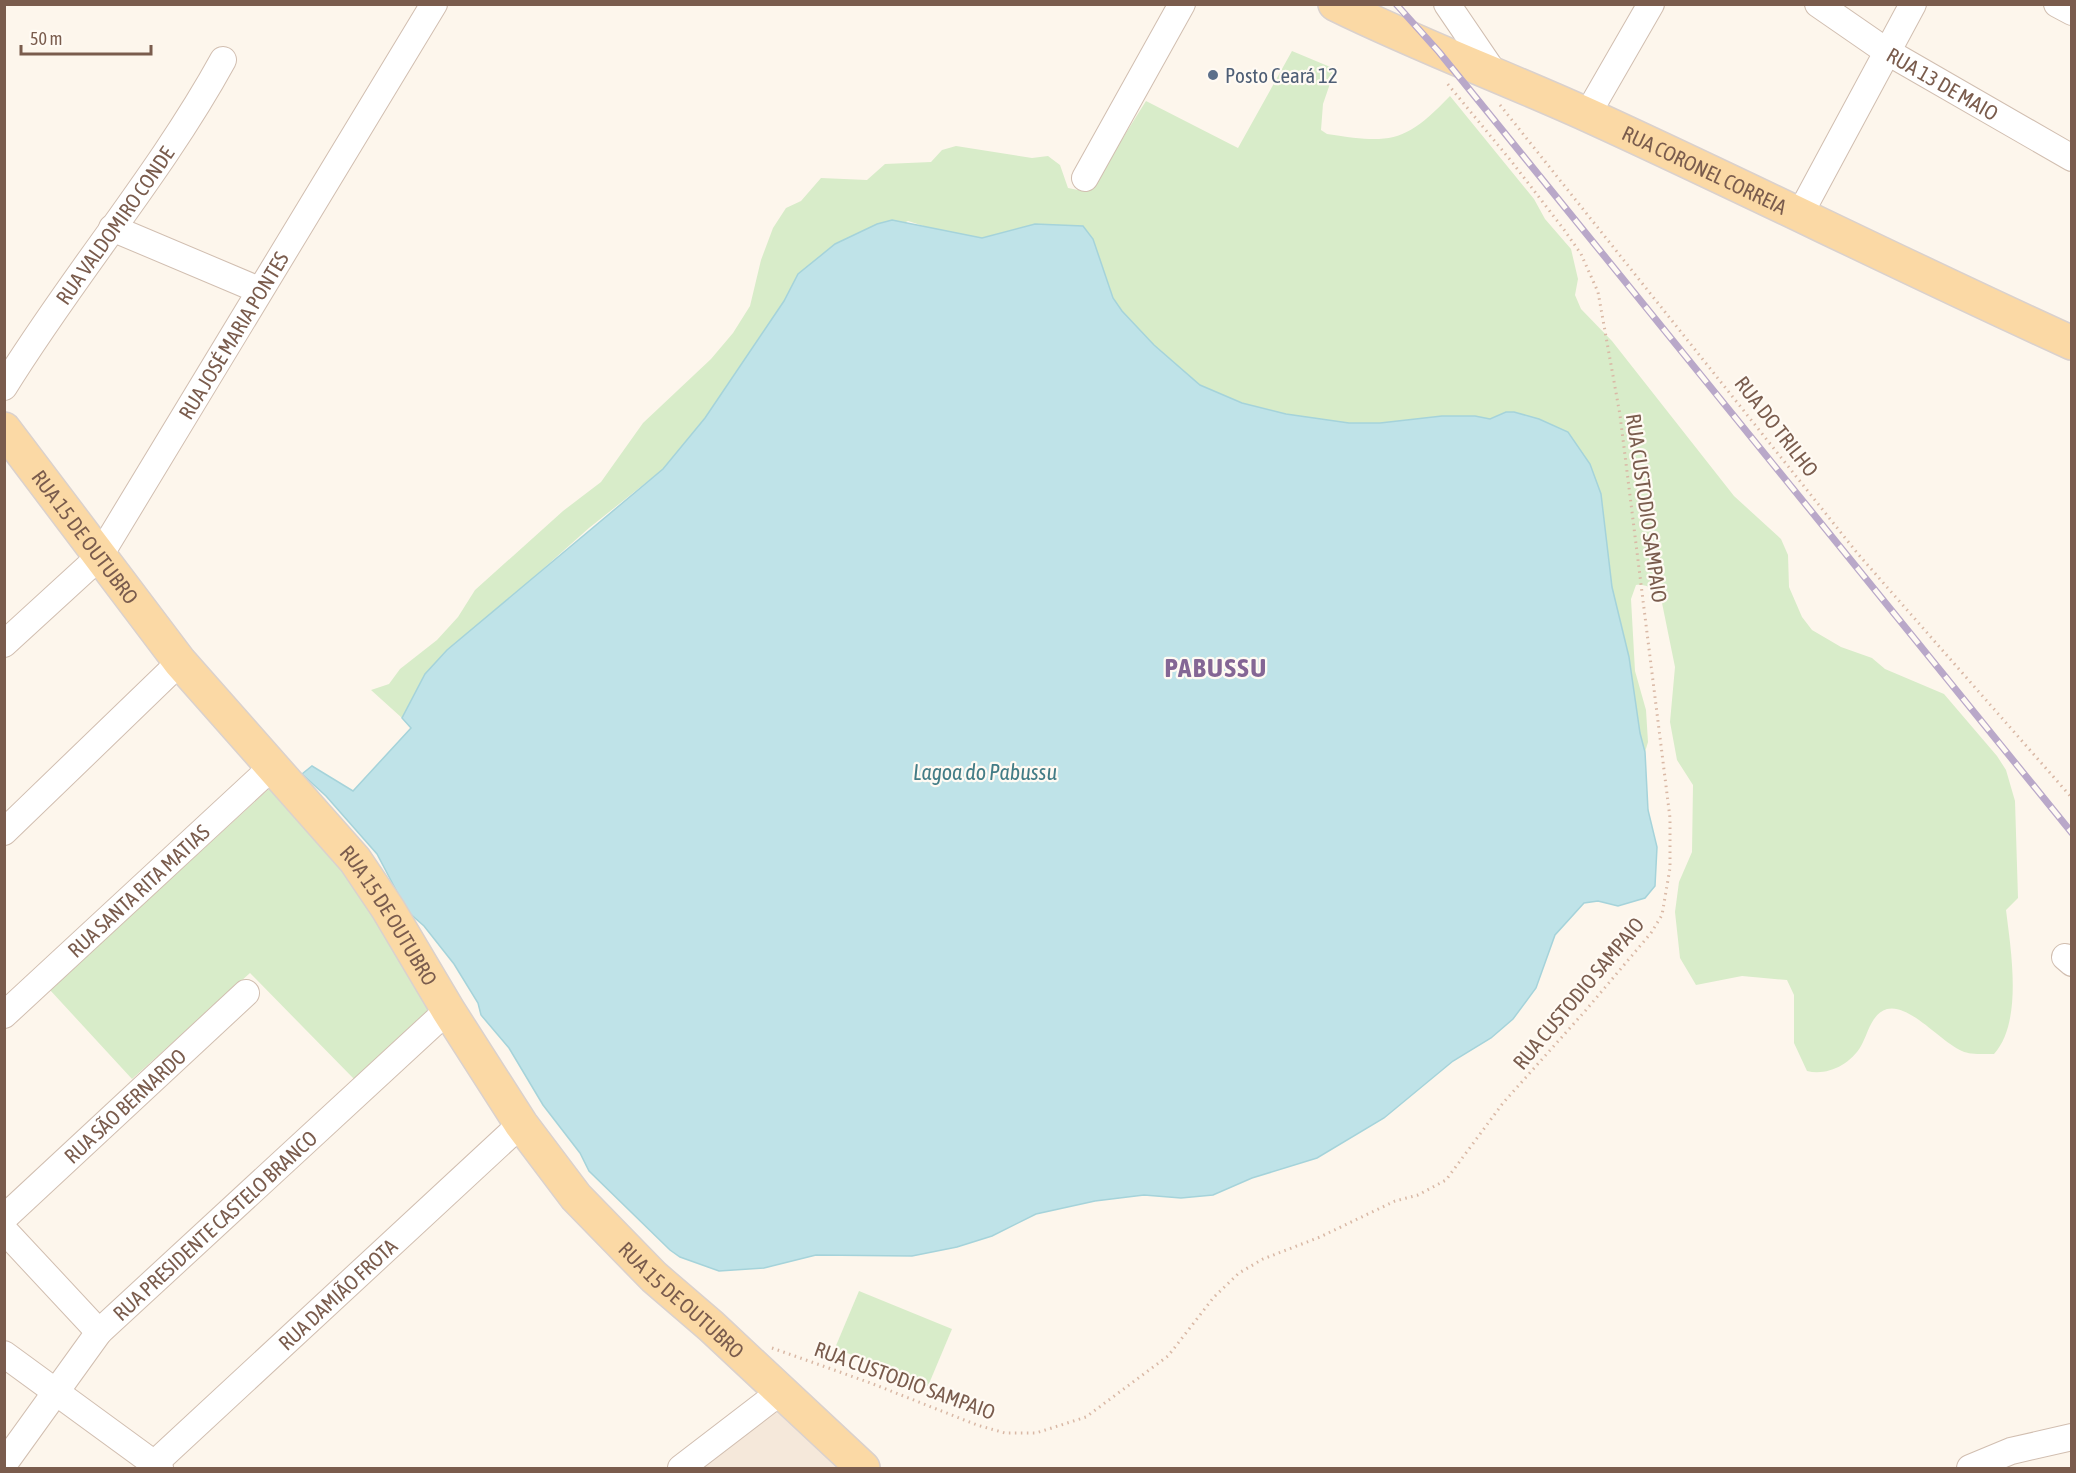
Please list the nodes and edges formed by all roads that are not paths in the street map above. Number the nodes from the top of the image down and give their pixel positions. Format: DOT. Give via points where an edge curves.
graph roads {
  1 [pos="434,4"];
  2 [pos="1182,4"];
  3 [pos="1335,4"];
  4 [pos="1447,4"];
  5 [pos="1651,4"];
  6 [pos="1818,4"];
  7 [pos="1912,4"];
  8 [pos="2057,4"];
  9 [pos="2072,12"];
  10 [pos="1886,51"];
  11 [pos="223,60"];
  12 [pos="1496,88"];
  13 [pos="1587,115"];
  14 [pos="2072,158"];
  15 [pos="1085,177"];
  16 [pos="1800,214"];
  17 [pos="112,228"];
  18 [pos="259,290"];
  19 [pos="2072,343"];
  20 [pos="4,387"];
  21 [pos="4,429"];
  22 [pos="99,557"];
  23 [pos="4,644"];
  24 [pos="180,662"];
  25 [pos="273,766"];
  26 [pos="4,832"];
  27 [pos="246,993"];
  28 [pos="448,1010"];
  29 [pos="4,1015"];
  30 [pos="521,1124"];
  31 [pos="4,1218"];
  32 [pos="4,1230"];
  33 [pos="99,1332"];
  34 [pos="4,1354"];
  35 [pos="57,1391"];
  36 [pos="780,1392"];
  37 [pos="2072,1437"];
  38 [pos="4,1464"];
  39 [pos="157,1466"];
  40 [pos="685,1467"];
  41 [pos="863,1468"];
  42 [pos="1970,1468"];
  1 -- 18 [label="street, RUA JOSÉ MARIA PONTES"];
  2 -- 15 [label="street"];
  3 -- 12 [label="main road, RUA CORONEL CORREIA"];
  4 -- 12 [label="street"];
  5 -- 13 [label="street"];
  6 -- 10 [label="street, RUA 13 DE MAIO"];
  7 -- 10 [label="street"];
  8 -- 9 [label="street"];
  10 -- 14 [label="street, RUA 13 DE MAIO"];
  10 -- 16 [label="street"];
  11 -- 17 [label="street, RUA VALDOMIRO CONDE" via="195,108"];
  12 -- 13 [label="main road, RUA CORONEL CORREIA"];
  13 -- 16 [label="main road, RUA CORONEL CORREIA"];
  16 -- 19 [label="main road, RUA CORONEL CORREIA"];
  17 -- 18 [label="street"];
  17 -- 20 [label="street, RUA VALDOMIRO CONDE"];
  18 -- 22 [label="street, RUA JOSÉ MARIA PONTES"];
  21 -- 22 [label="main road, RUA 15 DE OUTUBRO"];
  22 -- 23 [label="street, RUA JOSÉ MARIA PONTES"];
  22 -- 24 [label="main road, RUA 15 DE OUTUBRO"];
  24 -- 25 [label="main road, RUA 15 DE OUTUBRO"];
  24 -- 26 [label="street"];
  25 -- 28 [label="main road, RUA 15 DE OUTUBRO" via="355,860"];
  25 -- 29 [label="street, RUA SANTA RITA MATIAS"];
  27 -- 31 [label="street, RUA SÃO BERNARDO"];
  28 -- 30 [label="main road, RUA 15 DE OUTUBRO"];
  28 -- 33 [label="street, RUA PRESIDENTE CASTELO BRANCO"];
  30 -- 36 [label="main road, RUA 15 DE OUTUBRO" via="605,1229"];
  30 -- 39 [label="street, RUA DAMIÃO FROTA"];
  32 -- 33 [label="street"];
  33 -- 35 [label="street, RUA PRESIDENTE CASTELO BRANCO"];
  34 -- 35 [label="street"];
  35 -- 38 [label="street, RUA PRESIDENTE CASTELO BRANCO"];
  35 -- 39 [label="street"];
  36 -- 40 [label="street"];
  36 -- 41 [label="main road, RUA 15 DE OUTUBRO"];
  37 -- 42 [label="street" via="2011,1451"];
}
